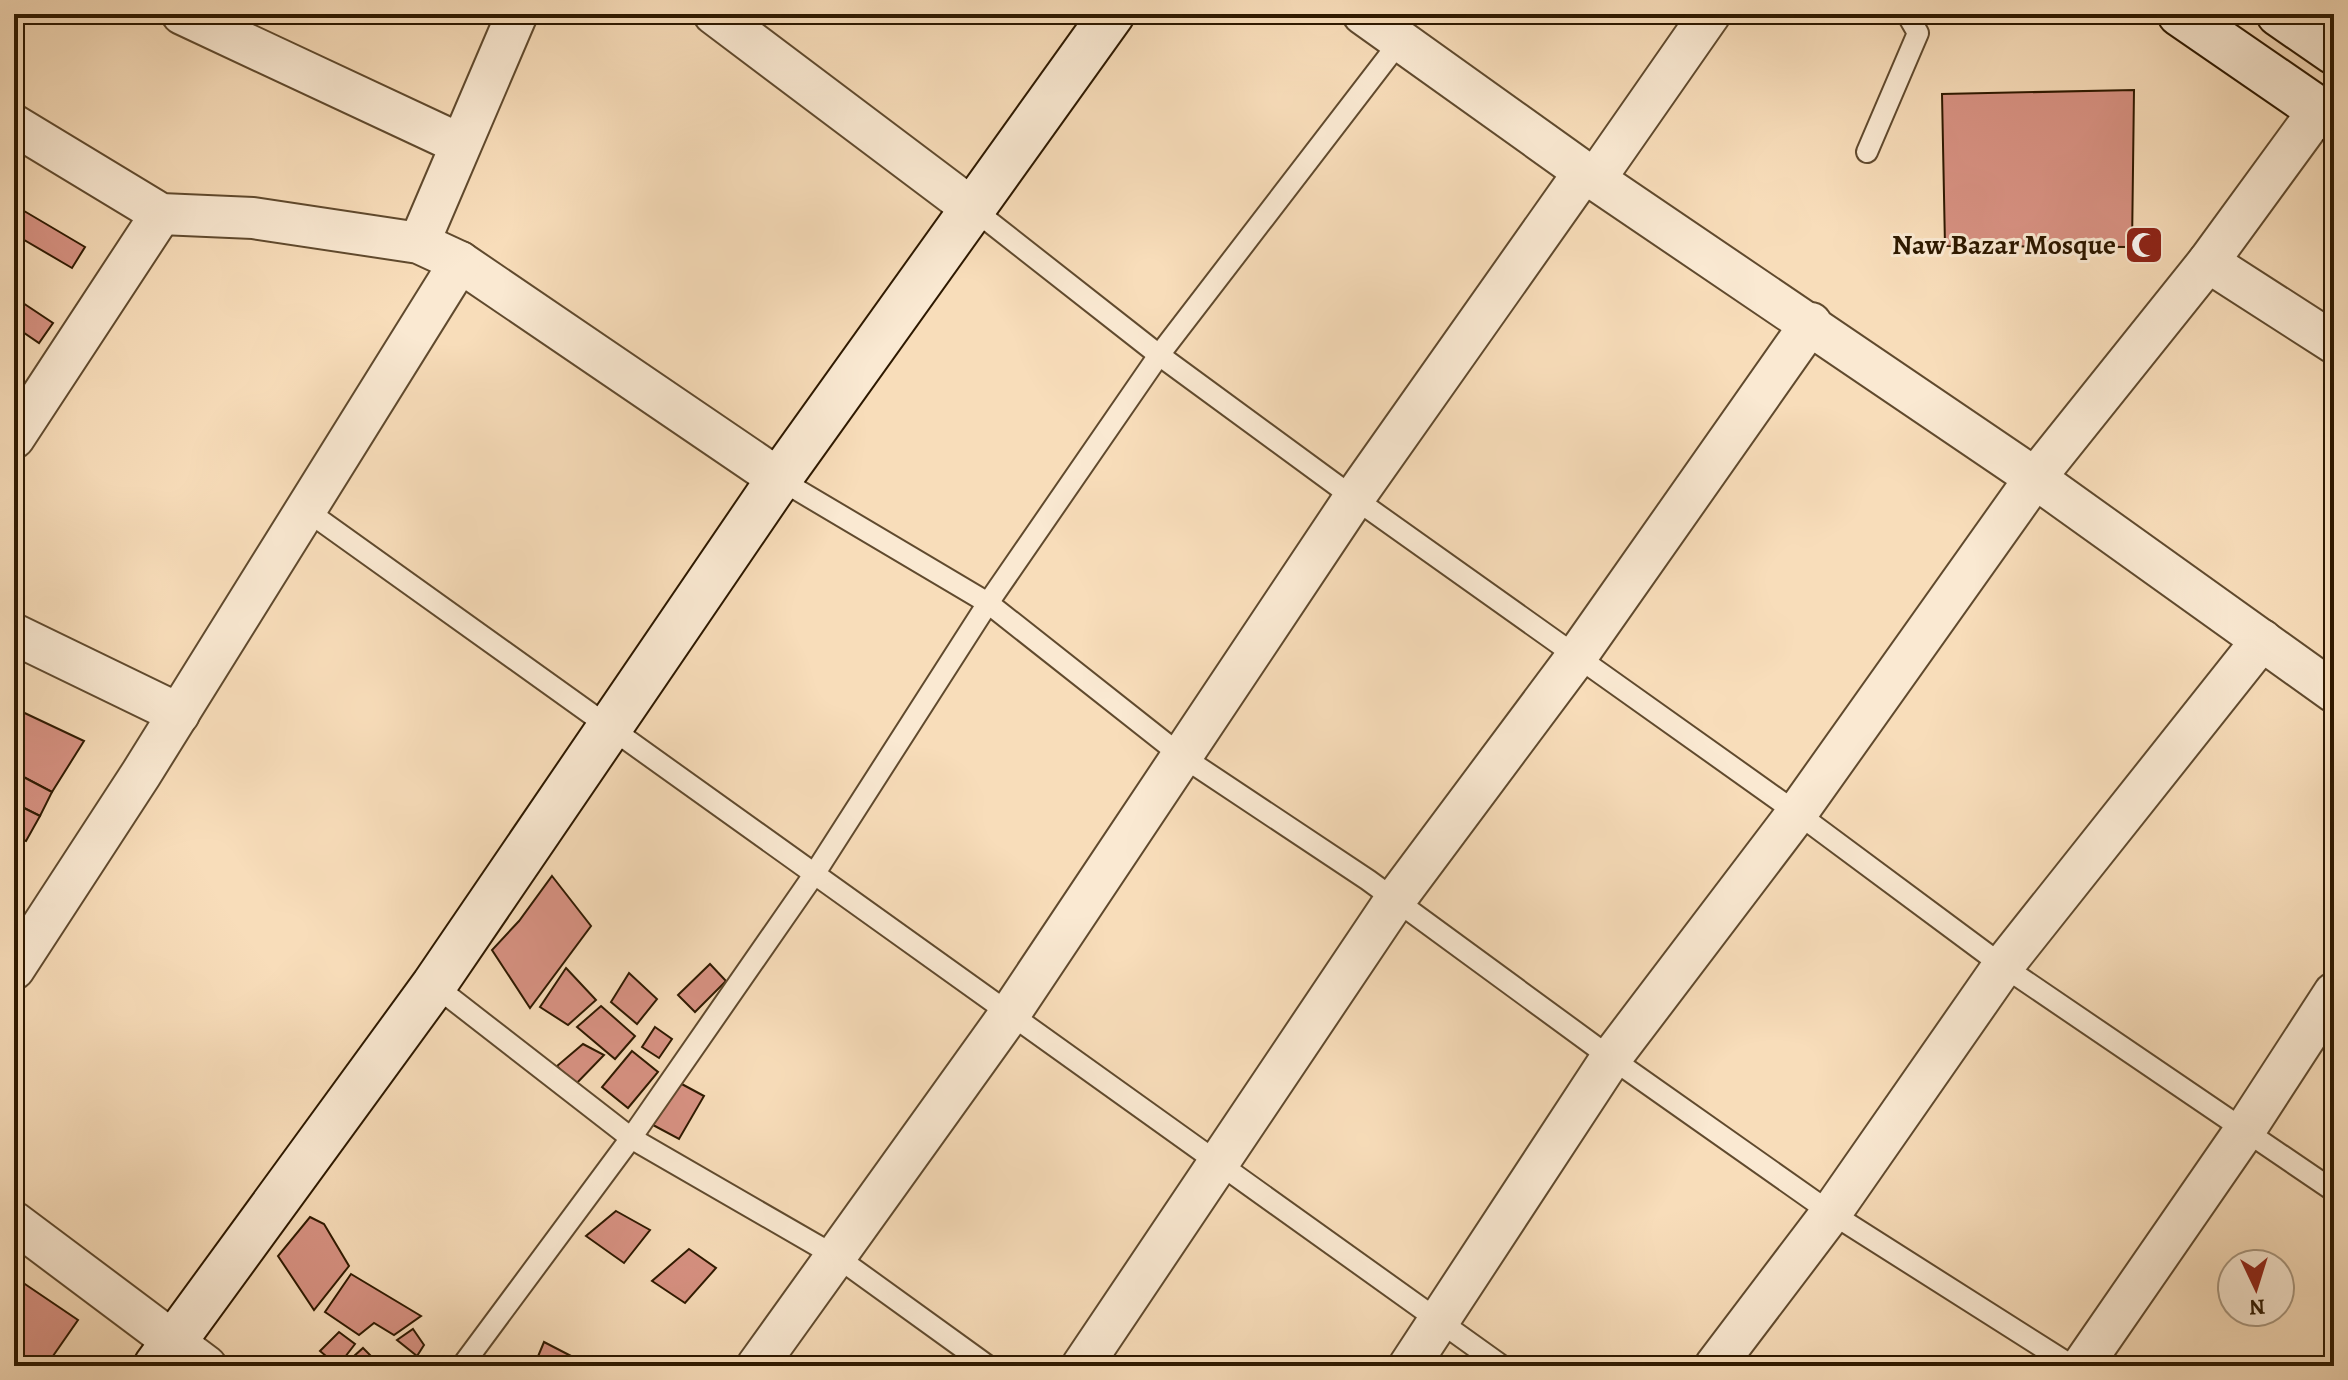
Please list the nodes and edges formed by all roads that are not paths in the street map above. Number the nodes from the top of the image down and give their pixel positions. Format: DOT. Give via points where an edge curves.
graph roads {
  1 [pos="182,14"];
  2 [pos="517,14"];
  3 [pos="714,14"];
  4 [pos="1112,14"];
  5 [pos="1363,14"];
  6 [pos="1710,14"];
  7 [pos="1907,14"];
  8 [pos="2180,14"];
  9 [pos="2279,14"];
  10 [pos="1401,40"];
  11 [pos="2333,49"];
  12 [pos="2327,115"];
  13 [pos="14,125"];
  14 [pos="460,144"];
  15 [pos="1867,152"];
  16 [pos="1589,175"];
  17 [pos="973,209"];
  18 [pos="161,214"];
  19 [pos="419,243"];
  20 [pos="460,262"];
  21 [pos="2208,262"];
  22 [pos="1811,323"];
  23 [pos="2334,343"];
  24 [pos="1159,355"];
  25 [pos="14,438"];
  26 [pos="2035,478"];
  27 [pos="779,479"];
  28 [pos="1354,498"];
  29 [pos="306,510"];
  30 [pos="988,603"];
  31 [pos="14,634"];
  32 [pos="2262,640"];
  33 [pos="1577,656"];
  34 [pos="2334,692"];
  35 [pos="179,714"];
  36 [pos="610,727"];
  37 [pos="1183,757"];
  38 [pos="1797,813"];
  39 [pos="813,876"];
  40 [pos="1395,900"];
  41 [pos="2003,966"];
  42 [pos="14,969"];
  43 [pos="434,985"];
  44 [pos="2334,993"];
  45 [pos="1011,1012"];
  46 [pos="1611,1058"];
  47 [pos="2245,1130"];
  48 [pos="631,1138"];
  49 [pos="1220,1162"];
  50 [pos="2334,1191"];
  51 [pos="1831,1213"];
  52 [pos="14,1222"];
  53 [pos="837,1257"];
  54 [pos="1439,1323"];
  55 [pos="179,1357"];
  56 [pos="462,1366"];
  57 [pos="757,1366"];
  58 [pos="988,1366"];
  59 [pos="1082,1366"];
  60 [pos="1409,1366"];
  61 [pos="1502,1366"];
  62 [pos="1715,1366"];
  63 [pos="2072,1366"];
  64 [pos="2082,1366"];
  1 -- 14 [label="street"];
  2 -- 14 [label="street"];
  3 -- 17 [label="street"];
  4 -- 17 [label="street"];
  5 -- 10 [label="street"];
  6 -- 16 [label="street"];
  7 -- 15 [label="lane" via="1918,33"];
  8 -- 12 [label="street"];
  9 -- 11 [label="street"];
  10 -- 16 [label="street"];
  10 -- 24 [label="lane"];
  12 -- 21 [label="street"];
  13 -- 18 [label="street"];
  14 -- 19 [label="street"];
  16 -- 22 [label="street"];
  16 -- 28 [label="street"];
  17 -- 24 [label="lane"];
  17 -- 27 [label="street"];
  18 -- 19 [label="street" via="253,218"];
  18 -- 25 [label="street"];
  19 -- 20 [label="street"];
  20 -- 27 [label="street"];
  20 -- 29 [label="street"];
  21 -- 23 [label="street"];
  21 -- 26 [label="street"];
  22 -- 26 [label="street"];
  22 -- 33 [label="street"];
  24 -- 28 [label="lane"];
  24 -- 30 [label="lane"];
  26 -- 32 [label="street"];
  26 -- 38 [label="street"];
  27 -- 30 [label="lane"];
  27 -- 36 [label="street"];
  28 -- 33 [label="lane"];
  28 -- 37 [label="street"];
  29 -- 35 [label="street"];
  29 -- 36 [label="lane"];
  30 -- 37 [label="lane"];
  30 -- 39 [label="lane"];
  31 -- 35 [label="street"];
  32 -- 34 [label="street"];
  32 -- 41 [label="street"];
  33 -- 38 [label="lane"];
  33 -- 40 [label="street"];
  35 -- 42 [label="street"];
  36 -- 39 [label="lane"];
  36 -- 43 [label="street"];
  37 -- 40 [label="lane"];
  37 -- 45 [label="street"];
  38 -- 41 [label="lane"];
  38 -- 46 [label="street"];
  39 -- 45 [label="lane"];
  39 -- 48 [label="lane"];
  40 -- 46 [label="lane"];
  40 -- 49 [label="street"];
  41 -- 47 [label="lane"];
  41 -- 51 [label="street"];
  43 -- 48 [label="lane"];
  43 -- 55 [label="street"];
  44 -- 47 [label="street"];
  45 -- 49 [label="lane"];
  45 -- 53 [label="street"];
  46 -- 51 [label="lane"];
  46 -- 54 [label="street"];
  47 -- 50 [label="lane"];
  47 -- 64 [label="street"];
  48 -- 53 [label="lane"];
  48 -- 56 [label="lane"];
  49 -- 54 [label="lane"];
  49 -- 59 [label="street"];
  51 -- 62 [label="street"];
  51 -- 63 [label="lane"];
  52 -- 55 [label="street"];
  53 -- 57 [label="street"];
  53 -- 58 [label="lane"];
  54 -- 60 [label="street"];
  54 -- 61 [label="lane"];
}
